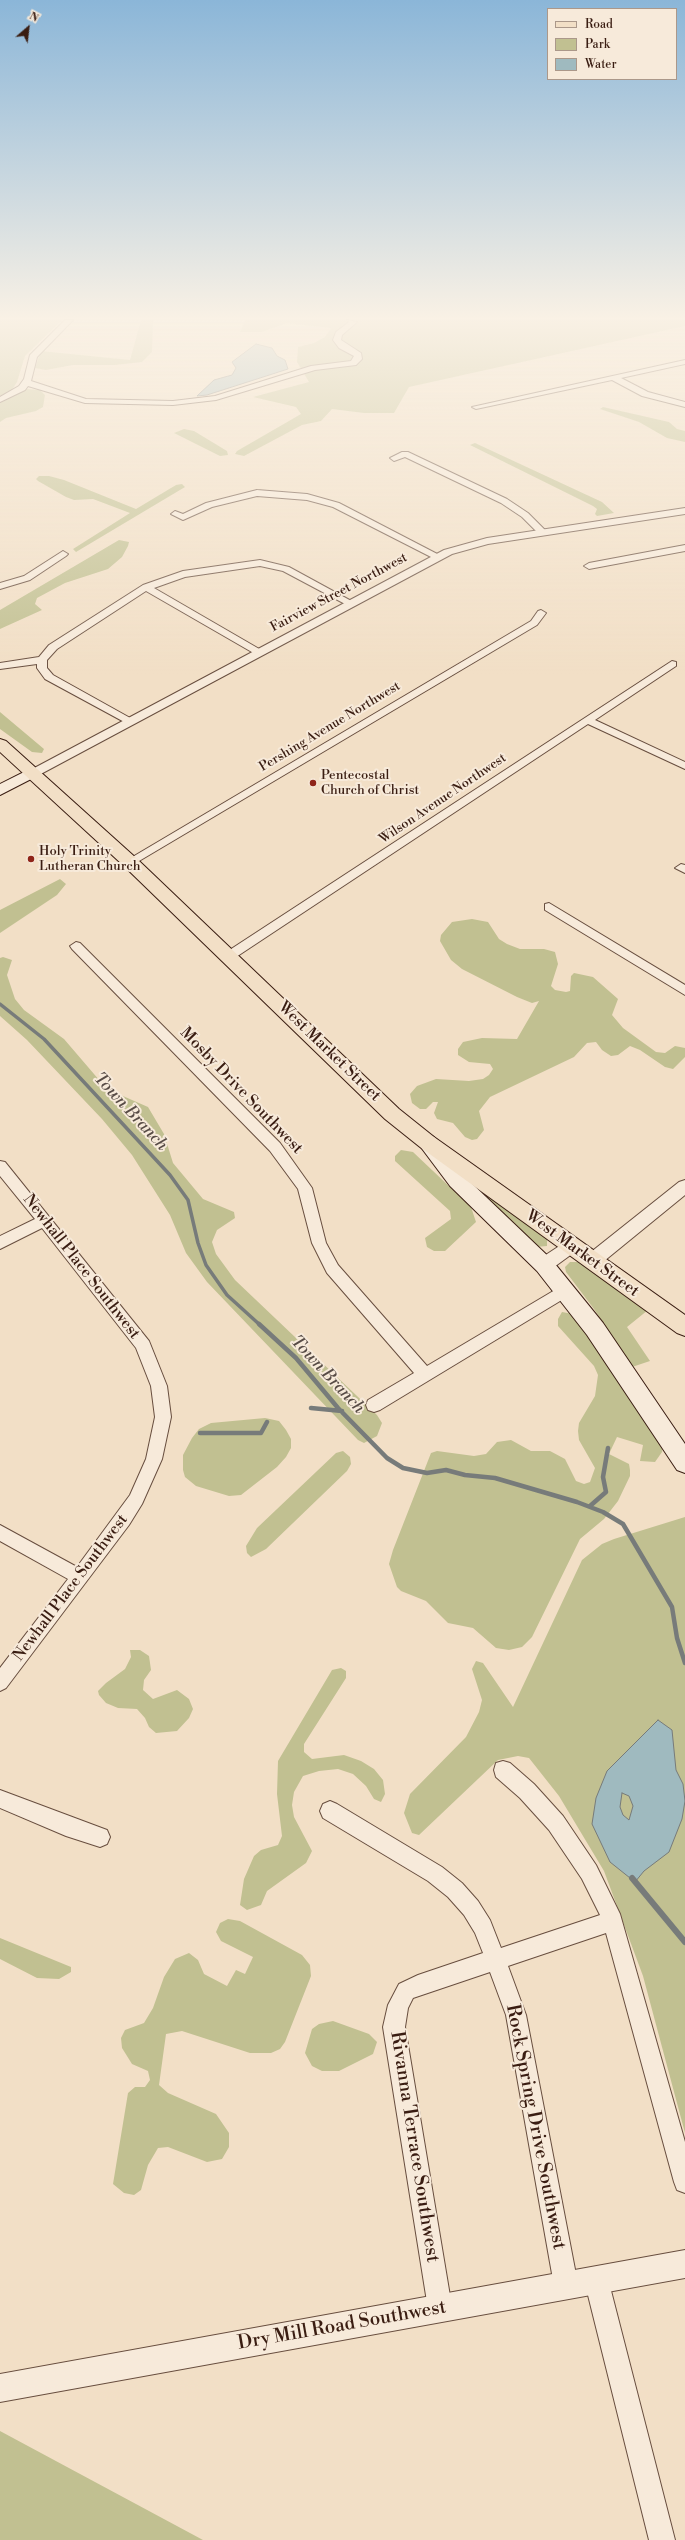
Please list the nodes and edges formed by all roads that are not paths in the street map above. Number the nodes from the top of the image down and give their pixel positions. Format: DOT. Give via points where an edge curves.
graph roads {
  1 [pos="394,458"];
  2 [pos="685,511"];
  3 [pos="175,514"];
  4 [pos="542,533"];
  5 [pos="685,548"];
  6 [pos="63,554"];
  7 [pos="438,557"];
  8 [pos="588,566"];
  9 [pos="0,586"];
  10 [pos="146,587"];
  11 [pos="350,603"];
  12 [pos="541,613"];
  13 [pos="257,652"];
  14 [pos="42,660"];
  15 [pos="672,664"];
  16 [pos="0,666"];
  17 [pos="587,720"];
  18 [pos="128,721"];
  19 [pos="0,744"];
  20 [pos="685,766"];
  21 [pos="32,773"];
  22 [pos="0,790"];
  23 [pos="130,862"];
  24 [pos="549,907"];
  25 [pos="76,946"];
  26 [pos="229,956"];
  27 [pos="685,991"];
  28 [pos="427,1142"];
  29 [pos="0,1166"];
  30 [pos="685,1186"];
  31 [pos="44,1221"];
  32 [pos="0,1243"];
  33 [pos="570,1246"];
  34 [pos="592,1261"];
  35 [pos="544,1265"];
  36 [pos="565,1291"];
  37 [pos="685,1328"];
  38 [pos="424,1374"];
  39 [pos="374,1405"];
  40 [pos="685,1463"];
  41 [pos="0,1532"];
  42 [pos="80,1576"];
  43 [pos="0,1682"];
  44 [pos="503,1770"];
  45 [pos="0,1799"];
  46 [pos="330,1811"];
  47 [pos="100,1837"];
  48 [pos="613,1921"];
  49 [pos="497,1960"];
  50 [pos="685,2182"];
  51 [pos="685,2264"];
  52 [pos="596,2280"];
  53 [pos="566,2285"];
  54 [pos="440,2308"];
  55 [pos="0,2388"];
  56 [pos="662,2540"];
  1 -- 4 [label="street" via="405,454 504,501 525,515"];
  2 -- 4 [label="street, Fairview Street Northwest"];
  3 -- 7 [label="street" via="183,517 209,505 257,494 307,497 336,505"];
  4 -- 7 [label="street, Fairview Street Northwest" via="476,543"];
  5 -- 8 [label="street"];
  6 -- 9 [label="street" via="27,578"];
  7 -- 11 [label="street, Fairview Street Northwest"];
  10 -- 11 [label="street" via="183,574 260,563 286,569"];
  10 -- 13 [label="street"];
  10 -- 14 [label="street" via="53,647"];
  11 -- 13 [label="street, Fairview Street Northwest"];
  12 -- 23 [label="street, Pershing Avenue Northwest" via="539,618 527,626"];
  13 -- 18 [label="street, Fairview Street Northwest"];
  14 -- 16 [label="street"];
  14 -- 18 [label="street" via="42,668 49,677"];
  15 -- 17 [label="street, Wilson Avenue Northwest"];
  17 -- 20 [label="street"];
  17 -- 26 [label="street, Wilson Avenue Northwest"];
  18 -- 21 [label="street, Fairview Street Northwest"];
  19 -- 21 [label="main road, West Market Street"];
  21 -- 22 [label="main road"];
  21 -- 23 [label="main road, West Market Street"];
  23 -- 26 [label="main road, West Market Street"];
  24 -- 27 [label="street"];
  25 -- 38 [label="street, Mosby Drive Southwest" via="275,1148 305,1188 319,1243 332,1269"];
  26 -- 28 [label="main road, West Market Street" via="392,1114"];
  28 -- 33 [label="main road, West Market Street"];
  28 -- 35 [label="main road" via="477,1203"];
  29 -- 31 [label="street, Newhall Place Southwest"];
  30 -- 34 [label="street"];
  31 -- 32 [label="street"];
  31 -- 42 [label="street, Newhall Place Southwest" via="128,1324 142,1346 159,1386 162,1402 161,1433 146,1477 123,1520"];
  33 -- 34 [label="main road, West Market Street"];
  33 -- 35 [label="street"];
  34 -- 37 [label="main road, West Market Street"];
  35 -- 36 [label="main road"];
  36 -- 38 [label="street"];
  36 -- 40 [label="main road" via="595,1329"];
  38 -- 39 [label="street"];
  41 -- 42 [label="street"];
  42 -- 43 [label="street, Newhall Place Southwest"];
  44 -- 48 [label="street" via="527,1791 556,1823 589,1872"];
  45 -- 47 [label="street"];
  46 -- 49 [label="street, Rock Spring Drive Southwest" via="435,1874 455,1890 483,1927"];
  48 -- 49 [label="street, Rivanna Terrace Southwest"];
  48 -- 50 [label="street"];
  49 -- 53 [label="street, Rock Spring Drive Southwest" via="516,2016"];
  49 -- 54 [label="street, Rivanna Terrace Southwest" via="406,1991 398,2005 394,2027"];
  51 -- 52 [label="street, Dry Mill Road Southwest"];
  52 -- 53 [label="street, Dry Mill Road Southwest"];
  52 -- 56 [label="street"];
  53 -- 54 [label="street, Dry Mill Road Southwest"];
  54 -- 55 [label="street, Dry Mill Road Southwest"];
}
